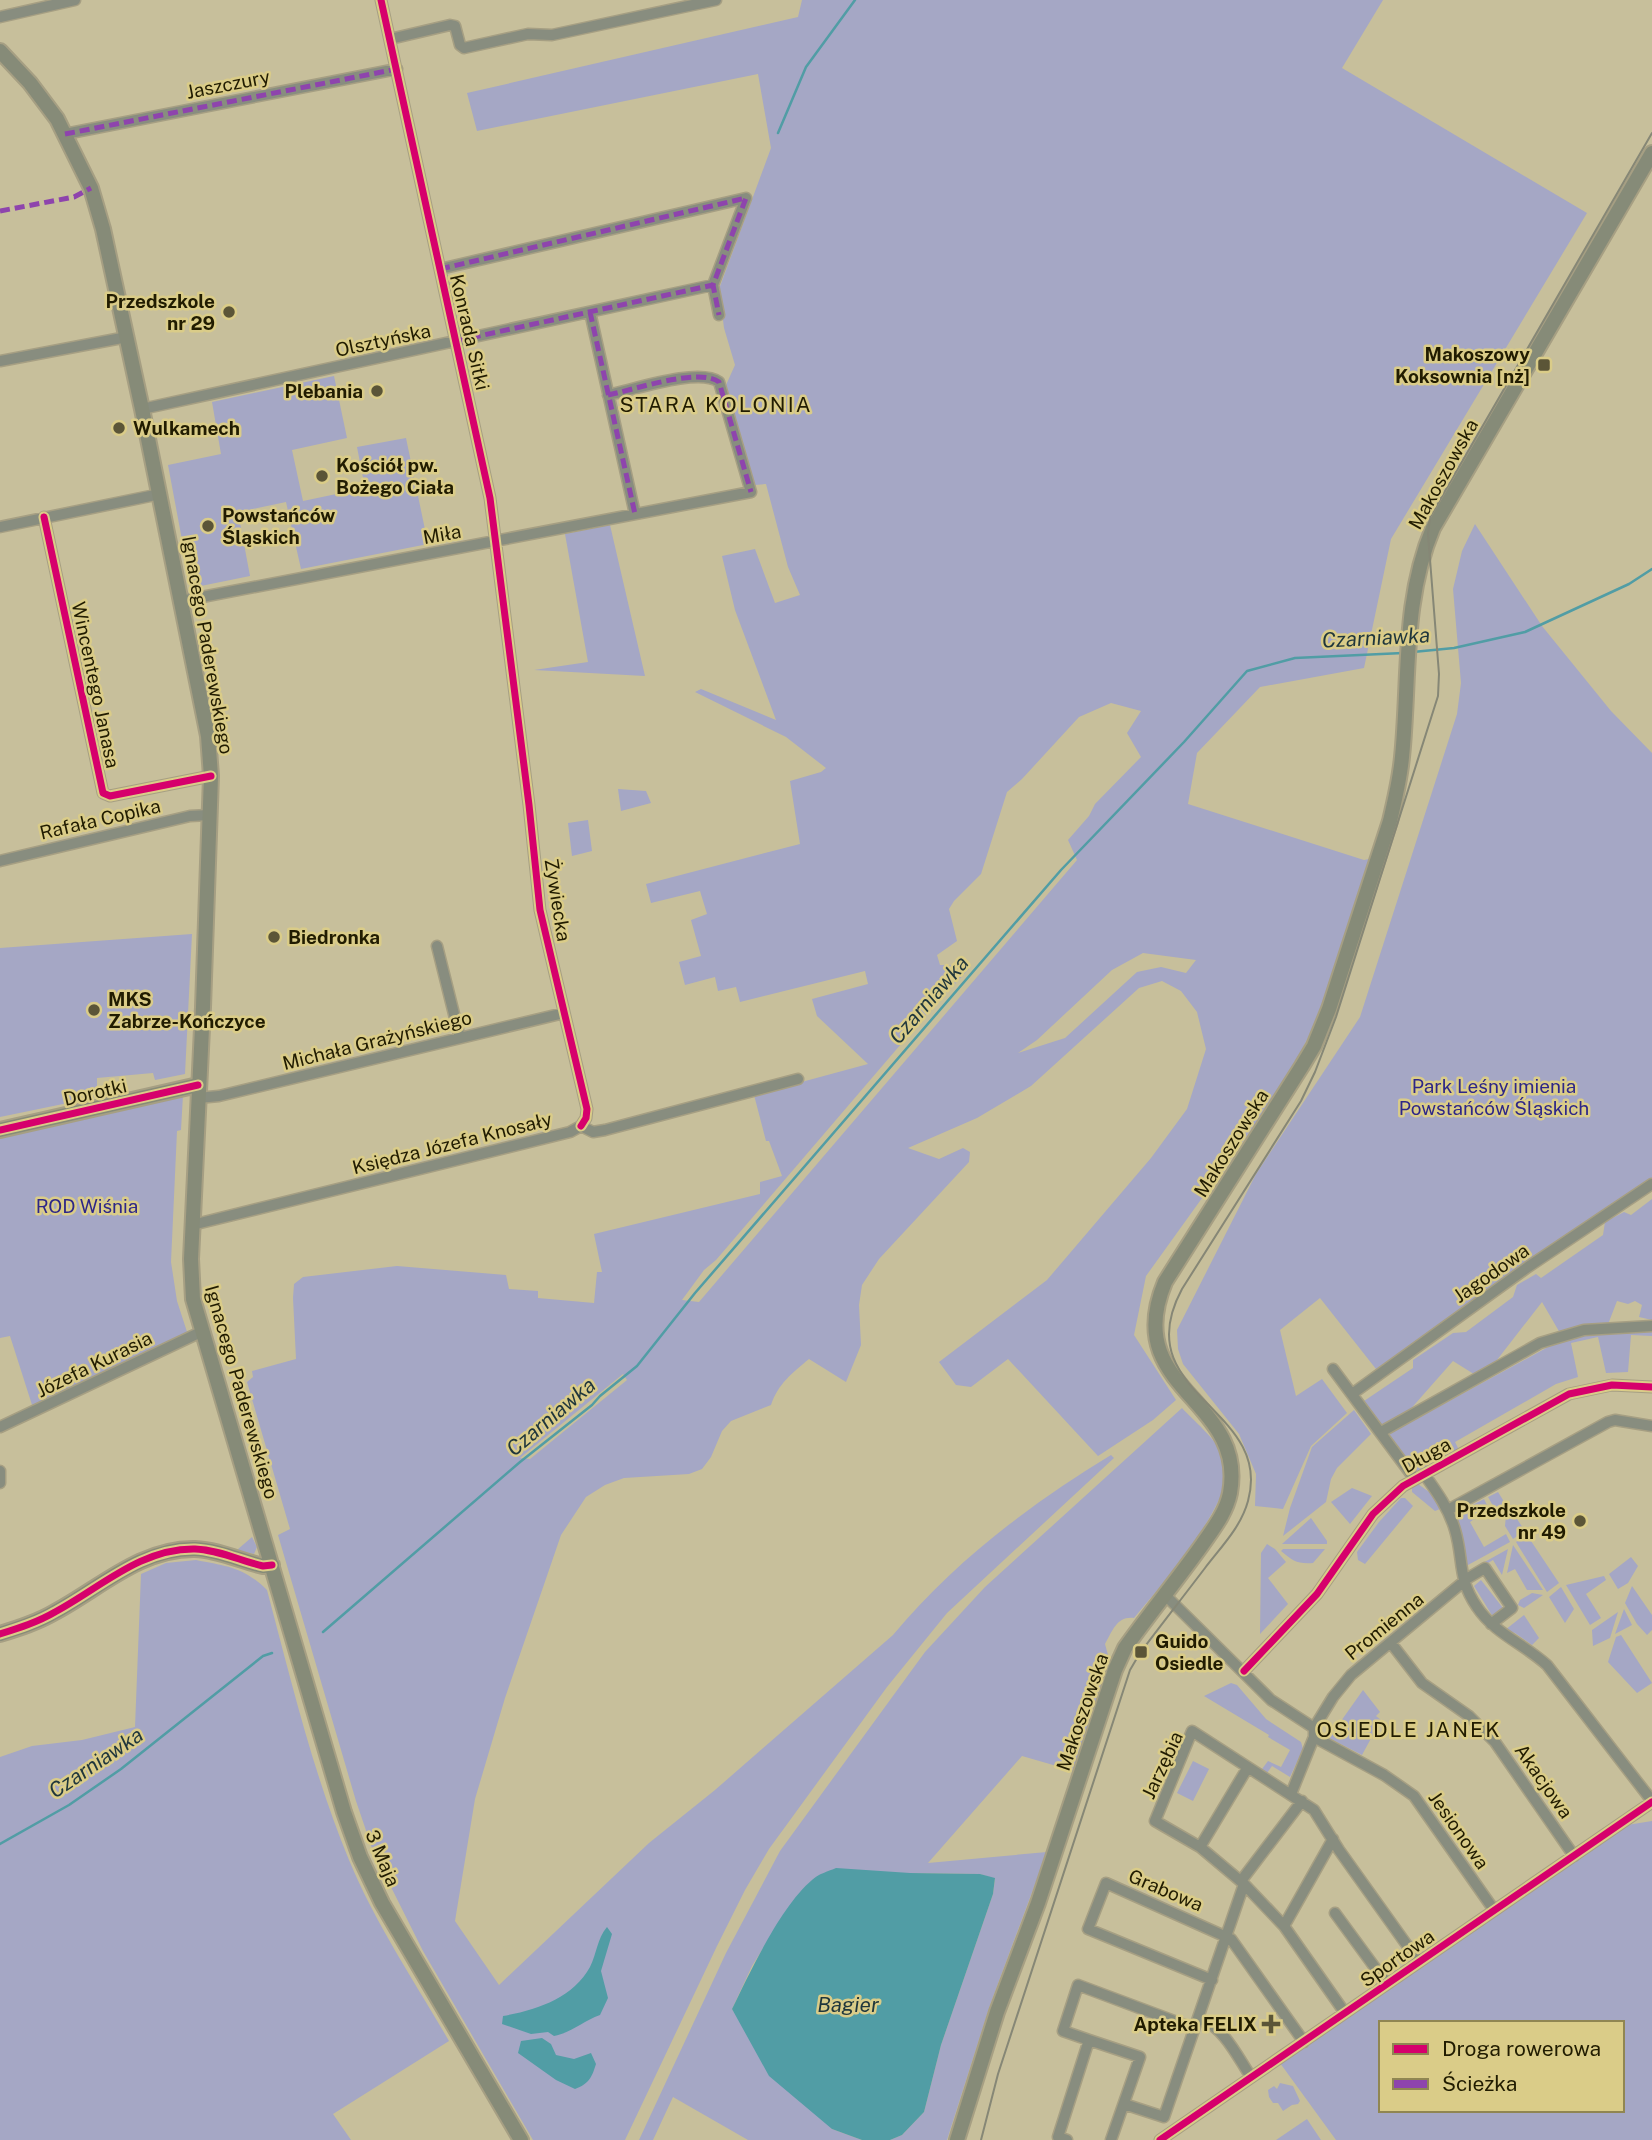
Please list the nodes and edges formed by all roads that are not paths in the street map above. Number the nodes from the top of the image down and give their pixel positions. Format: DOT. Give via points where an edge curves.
graph roads {
  1 [pos="75,0"];
  2 [pos="381,0"];
  3 [pos="716,0"];
  4 [pos="0,17"];
  5 [pos="390,39"];
  6 [pos="0,51"];
  7 [pos="397,69"];
  8 [pos="65,134"];
  9 [pos="1652,153"];
  10 [pos="440,269"];
  11 [pos="713,285"];
  12 [pos="590,312"];
  13 [pos="719,315"];
  14 [pos="127,337"];
  15 [pos="456,341"];
  16 [pos="0,361"];
  17 [pos="608,395"];
  18 [pos="142,409"];
  19 [pos="160,494"];
  20 [pos="635,514"];
  21 [pos="44,517"];
  22 [pos="0,527"];
  23 [pos="497,542"];
  24 [pos="181,601"];
  25 [pos="513,674"];
  26 [pos="211,776"];
  27 [pos="209,815"];
  28 [pos="0,862"];
  29 [pos="437,946"];
  30 [pos="564,1013"];
  31 [pos="460,1038"];
  32 [pos="798,1079"];
  33 [pos="198,1092"];
  34 [pos="581,1126"];
  35 [pos="0,1130"];
  36 [pos="1652,1184"];
  37 [pos="192,1225"];
  38 [pos="1652,1326"];
  39 [pos="203,1331"];
  40 [pos="1333,1369"];
  41 [pos="1652,1387"];
  42 [pos="1352,1394"];
  43 [pos="1652,1426"];
  44 [pos="0,1427"];
  45 [pos="1381,1432"];
  46 [pos="0,1471"];
  47 [pos="1419,1476"];
  48 [pos="0,1483"];
  49 [pos="1448,1510"];
  50 [pos="272,1564"];
  51 [pos="1464,1584"];
  52 [pos="1165,1595"];
  53 [pos="1491,1624"];
  54 [pos="0,1633"];
  55 [pos="1391,1643"];
  56 [pos="1244,1671"];
  57 [pos="1314,1733"];
  58 [pos="1248,1766"];
  59 [pos="1291,1794"];
  60 [pos="1302,1801"];
  61 [pos="1652,1801"];
  62 [pos="1333,1839"];
  63 [pos="1199,1847"];
  64 [pos="1574,1856"];
  65 [pos="1243,1882"];
  66 [pos="1494,1910"];
  67 [pos="1335,1913"];
  68 [pos="1284,1926"];
  69 [pos="1225,1935"];
  70 [pos="1419,1962"];
  71 [pos="1212,1980"];
  72 [pos="1387,1984"];
  73 [pos="1345,2013"];
  74 [pos="1199,2018"];
  75 [pos="1193,2028"];
  76 [pos="1089,2040"];
  77 [pos="1304,2042"];
  78 [pos="1251,2077"];
  79 [pos="1124,2104"];
  80 [pos="1063,2138"];
  81 [pos="521,2140"];
  82 [pos="957,2140"];
  83 [pos="1111,2140"];
  84 [pos="1160,2140"];
  1 -- 4 [label="street"];
  2 -- 5 [label="street, Konrada Sitki"];
  3 -- 5 [label="street" via="466,48 460,45 455,26 450,25"];
  5 -- 7 [label="street, Konrada Sitki"];
  6 -- 8 [label="main road, Ignacego Paderewskiego"];
  7 -- 8 [label="street, Jaszczury"];
  7 -- 10 [label="street, Konrada Sitki"];
  8 -- 14 [label="main road, Ignacego Paderewskiego" via="91,188"];
  9 -- 52 [label="main road, Makoszowska" via="1433,528 1417,571 1411,608 1397,792 1326,1018 1302,1066 1165,1282 1155,1311 1156,1343 1162,1358 1221,1433 1231,1476 1230,1493 1219,1520"];
  10 -- 11 [label="street" via="746,198"];
  10 -- 15 [label="street, Konrada Sitki"];
  11 -- 12 [label="street, Olsztyńska"];
  11 -- 13 [label="street"];
  12 -- 15 [label="street, Olsztyńska"];
  12 -- 17 [label="street"];
  14 -- 16 [label="street"];
  14 -- 18 [label="main road, Ignacego Paderewskiego"];
  15 -- 18 [label="street, Olsztyńska"];
  15 -- 23 [label="street, Konrada Sitki"];
  17 -- 20 [label="street"];
  17 -- 20 [label="street, Miła" via="680,379 715,379 751,492"];
  18 -- 19 [label="main road, Ignacego Paderewskiego"];
  19 -- 21 [label="street"];
  19 -- 24 [label="main road, Ignacego Paderewskiego"];
  20 -- 23 [label="street, Miła"];
  21 -- 22 [label="street"];
  21 -- 26 [label="street, Wincentego Janasa" via="103,793 110,796"];
  23 -- 24 [label="street, Miła"];
  23 -- 25 [label="street, Konrada Sitki"];
  24 -- 26 [label="main road, Ignacego Paderewskiego" via="208,736"];
  25 -- 30 [label="street, Żywiecka" via="540,910"];
  26 -- 27 [label="main road, Ignacego Paderewskiego"];
  27 -- 28 [label="street, Rafała Copika"];
  27 -- 33 [label="main road, Ignacego Paderewskiego"];
  29 -- 31 [label="street"];
  30 -- 31 [label="street, Michała Grażyńskiego"];
  30 -- 34 [label="street, Żywiecka" via="587,1109"];
  31 -- 33 [label="street, Michała Grażyńskiego" via="219,1096"];
  32 -- 34 [label="street, Księdza Józefa Knosały" via="605,1130 593,1132"];
  33 -- 35 [label="main road, Dorotki"];
  33 -- 37 [label="main road, Ignacego Paderewskiego"];
  34 -- 37 [label="street, Księdza Józefa Knosały"];
  36 -- 42 [label="street, Jagodowa"];
  37 -- 39 [label="main road, Ignacego Paderewskiego" via="191,1286"];
  38 -- 45 [label="street" via="1584,1330 1540,1343"];
  39 -- 44 [label="street, Józefa Kurasia"];
  39 -- 50 [label="main road, Ignacego Paderewskiego"];
  40 -- 42 [label="street"];
  41 -- 47 [label="street, Długa" via="1612,1385 1569,1394"];
  42 -- 45 [label="street"];
  43 -- 49 [label="street" via="1608,1422"];
  45 -- 47 [label="street"];
  46 -- 48 [label="street"];
  47 -- 49 [label="street"];
  47 -- 56 [label="street, Długa" via="1381,1505 1317,1594"];
  49 -- 51 [label="street"];
  50 -- 54 [label="main road" via="263,1566 203,1550 158,1555 127,1568 54,1613"];
  50 -- 81 [label="main road, 3 Maja" via="360,1857 390,1917"];
  51 -- 53 [label="street"];
  51 -- 53 [label="street, Promienna" via="1485,1568 1512,1608"];
  51 -- 55 [label="street, Promienna"];
  52 -- 56 [label="street, Jesionowa"];
  52 -- 82 [label="main road, Makoszowska" via="1125,1648 1109,1682"];
  53 -- 61 [label="street" via="1547,1665"];
  55 -- 57 [label="street, Promienna" via="1351,1675"];
  55 -- 64 [label="street, Akacjowa" via="1422,1683 1469,1716 1495,1742"];
  56 -- 57 [label="street, Jesionowa" via="1271,1700"];
  57 -- 59 [label="street, Promienna"];
  57 -- 66 [label="street, Jesionowa" via="1414,1796"];
  58 -- 59 [label="street, Jarzębia"];
  58 -- 63 [label="street"];
  58 -- 63 [label="street, Jarzębia" via="1192,1731 1155,1821"];
  59 -- 60 [label="street, Jarzębia"];
  60 -- 62 [label="street, Jarzębia" via="1314,1810"];
  60 -- 65 [label="street"];
  61 -- 64 [label="street, Sportowa"];
  62 -- 68 [label="street"];
  62 -- 70 [label="street, Jarzębia"];
  63 -- 65 [label="street, Jarzębia"];
  64 -- 66 [label="street, Sportowa"];
  65 -- 68 [label="street"];
  65 -- 69 [label="street"];
  66 -- 70 [label="street, Sportowa"];
  67 -- 72 [label="street"];
  68 -- 73 [label="street"];
  69 -- 71 [label="street"];
  69 -- 71 [label="street, Grabowa" via="1106,1883 1088,1929"];
  69 -- 77 [label="street, Grabowa"];
  70 -- 72 [label="street, Sportowa"];
  71 -- 74 [label="street"];
  72 -- 73 [label="street, Sportowa"];
  73 -- 77 [label="street, Sportowa"];
  74 -- 75 [label="street"];
  74 -- 78 [label="street" via="1219,2031"];
  75 -- 76 [label="street" via="1079,1985 1063,2031"];
  75 -- 79 [label="street" via="1164,2117"];
  76 -- 79 [label="street" via="1140,2057"];
  76 -- 80 [label="street"];
  77 -- 78 [label="street, Sportowa"];
  78 -- 84 [label="street, Sportowa"];
  79 -- 83 [label="street"];
}
